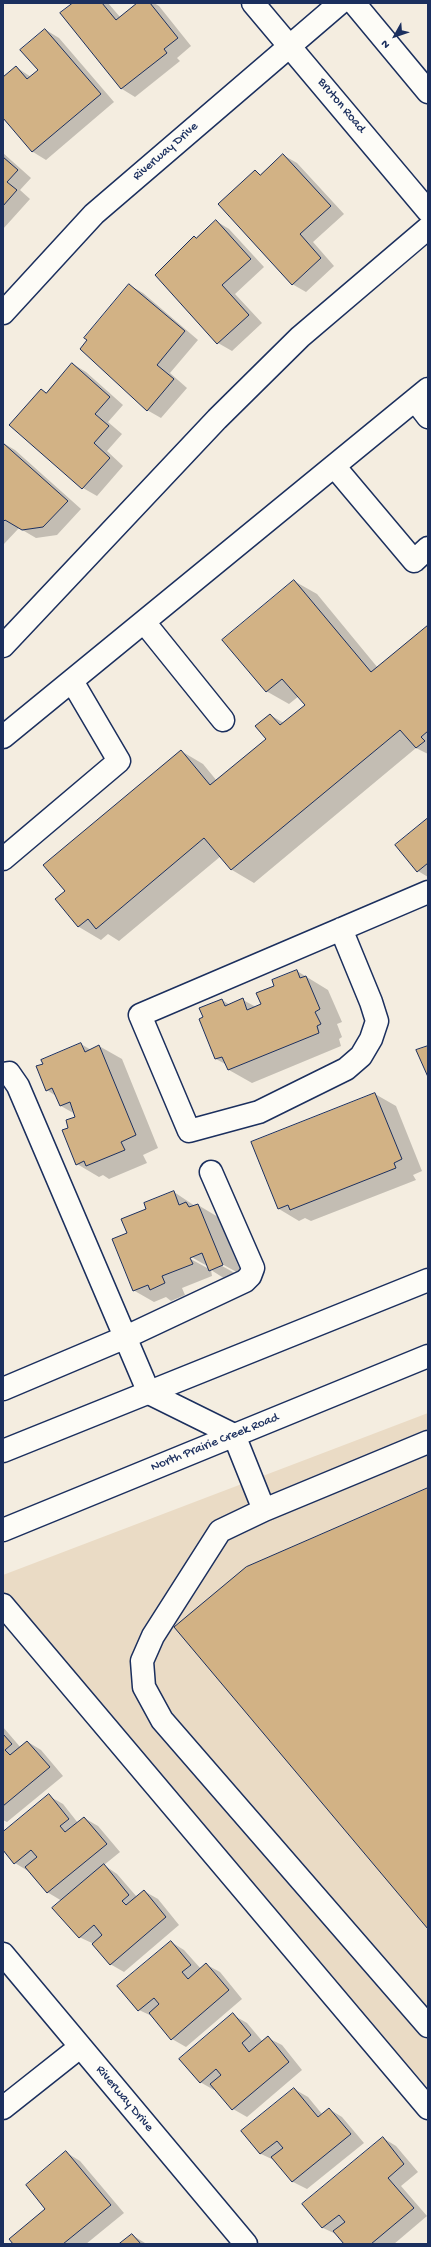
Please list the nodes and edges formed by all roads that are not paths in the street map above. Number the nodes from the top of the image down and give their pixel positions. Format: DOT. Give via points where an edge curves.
graph roads {
  1 [pos="253,3"];
  2 [pos="340,3"];
  3 [pos="354,3"];
  4 [pos="291,46"];
  5 [pos="428,92"];
  6 [pos="428,211"];
  7 [pos="428,228"];
  8 [pos="3,313"];
  9 [pos="421,395"];
  10 [pos="428,417"];
  11 [pos="334,466"];
  12 [pos="428,548"];
  13 [pos="144,622"];
  14 [pos="3,646"];
  15 [pos="72,680"];
  16 [pos="223,720"];
  17 [pos="3,737"];
  18 [pos="3,859"];
  19 [pos="428,892"];
  20 [pos="341,929"];
  21 [pos="3,1074"];
  22 [pos="211,1172"];
  23 [pos="428,1280"];
  24 [pos="126,1337"];
  25 [pos="428,1356"];
  26 [pos="3,1389"];
  27 [pos="149,1392"];
  28 [pos="234,1435"];
  29 [pos="428,1442"];
  30 [pos="3,1451"];
  31 [pos="264,1510"];
  32 [pos="3,1530"];
  33 [pos="3,1605"];
  34 [pos="3,1954"];
  35 [pos="428,2026"];
  36 [pos="80,2047"];
  37 [pos="3,2108"];
  38 [pos="428,2108"];
  39 [pos="246,2244"];
  1 -- 4 [label="main road, Bruton Road"];
  2 -- 4 [label="main road, Riverway Drive"];
  3 -- 5 [label="main road"];
  4 -- 6 [label="main road, Bruton Road"];
  4 -- 8 [label="main road, Riverway Drive" via="94,214"];
  7 -- 14 [label="main road" via="300,337 217,419"];
  9 -- 10 [label="main road"];
  9 -- 11 [label="main road"];
  11 -- 12 [label="main road" via="414,561"];
  11 -- 13 [label="main road"];
  13 -- 15 [label="main road"];
  13 -- 16 [label="main road"];
  15 -- 17 [label="main road"];
  15 -- 18 [label="main road" via="119,761"];
  19 -- 20 [label="main road"];
  20 -- 20 [label="main road" via="377,1021 371,1040 361,1056 346,1069 259,1112 189,1131 140,1015"];
  21 -- 24 [label="main road" via="9,1073 18,1086"];
  22 -- 24 [label="main road" via="253,1268 250,1276 245,1282"];
  23 -- 27 [label="main road"];
  24 -- 26 [label="main road"];
  24 -- 27 [label="main road"];
  25 -- 28 [label="main road, North Prairie Creek Road"];
  27 -- 28 [label="main road"];
  27 -- 30 [label="main road"];
  28 -- 31 [label="main road"];
  28 -- 32 [label="main road, North Prairie Creek Road"];
  29 -- 31 [label="main road"];
  31 -- 35 [label="main road" via="220,1531 153,1636 142,1661 144,1687 162,1720"];
  33 -- 38 [label="main road"];
  34 -- 36 [label="main road, Riverway Drive"];
  36 -- 37 [label="main road"];
  36 -- 39 [label="main road, Riverway Drive"];
}
